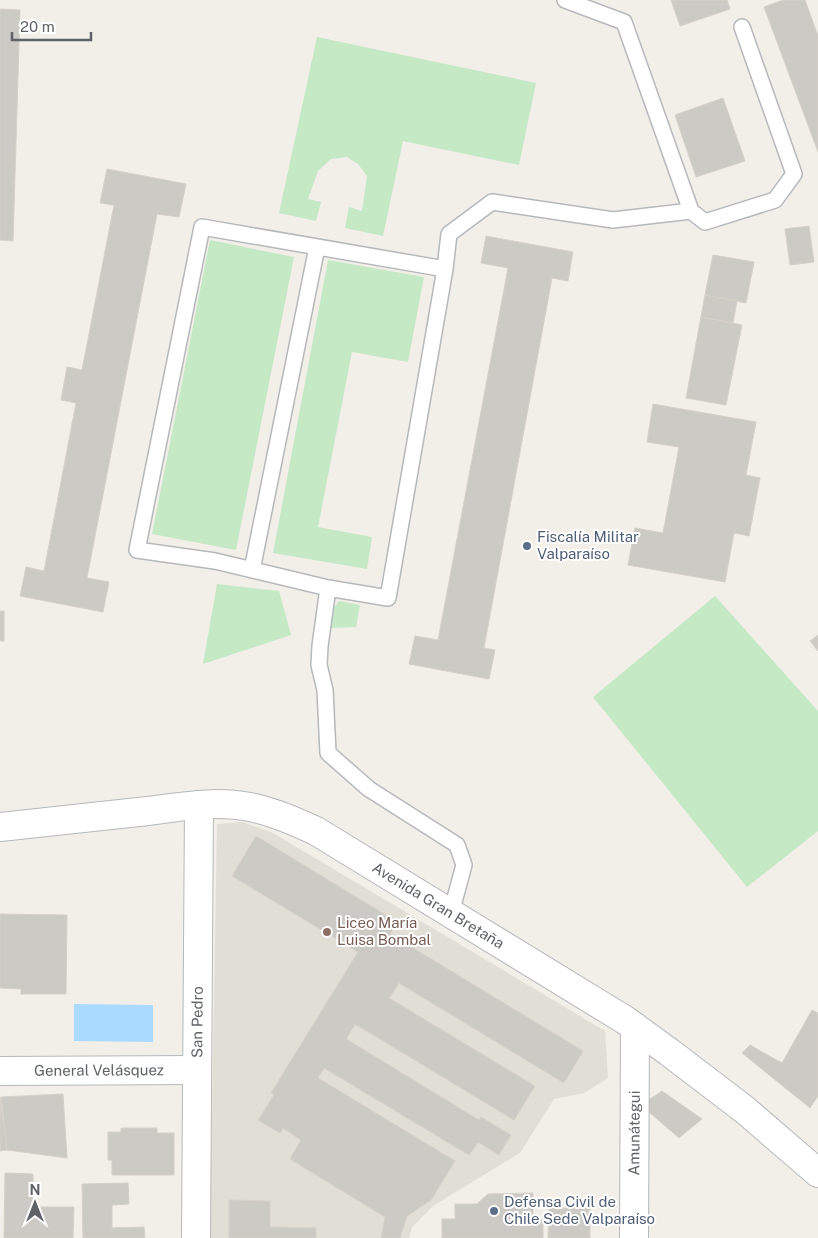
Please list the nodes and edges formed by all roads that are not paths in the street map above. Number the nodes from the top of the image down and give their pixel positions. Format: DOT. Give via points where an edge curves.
graph roads {
  1 [pos="564,0"];
  2 [pos="742,27"];
  3 [pos="691,211"];
  4 [pos="317,247"];
  5 [pos="445,269"];
  6 [pos="252,570"];
  7 [pos="328,588"];
  8 [pos="199,806"];
  9 [pos="0,827"];
  10 [pos="451,913"];
  11 [pos="635,1027"];
  12 [pos="197,1070"];
  13 [pos="0,1071"];
  14 [pos="818,1173"];
  15 [pos="196,1238"];
  16 [pos="634,1238"];
  1 -- 3 [label="lane" via="624,22"];
  2 -- 3 [label="lane" via="794,174 775,200 705,222"];
  3 -- 5 [label="lane" via="613,220 492,202 450,234"];
  4 -- 5 [label="lane"];
  4 -- 6 [label="lane"];
  4 -- 6 [label="lane" via="202,227 196,256 137,550 215,561"];
  5 -- 7 [label="lane" via="388,598"];
  6 -- 7 [label="lane"];
  7 -- 10 [label="lane" via="319,665 325,690 328,753 369,789 456,845 464,865"];
  8 -- 9 [label="street, Avenida Gran Bretaña"];
  8 -- 10 [label="street, Avenida Gran Bretaña" via="223,804 266,810 316,830"];
  8 -- 12 [label="street, San Pedro"];
  10 -- 11 [label="street, Avenida Gran Bretaña"];
  11 -- 14 [label="street, Avenida Gran Bretaña" via="744,1110"];
  11 -- 16 [label="street, Amunátegui"];
  12 -- 13 [label="street, General Velásquez"];
  12 -- 15 [label="street, San Pedro"];
}
